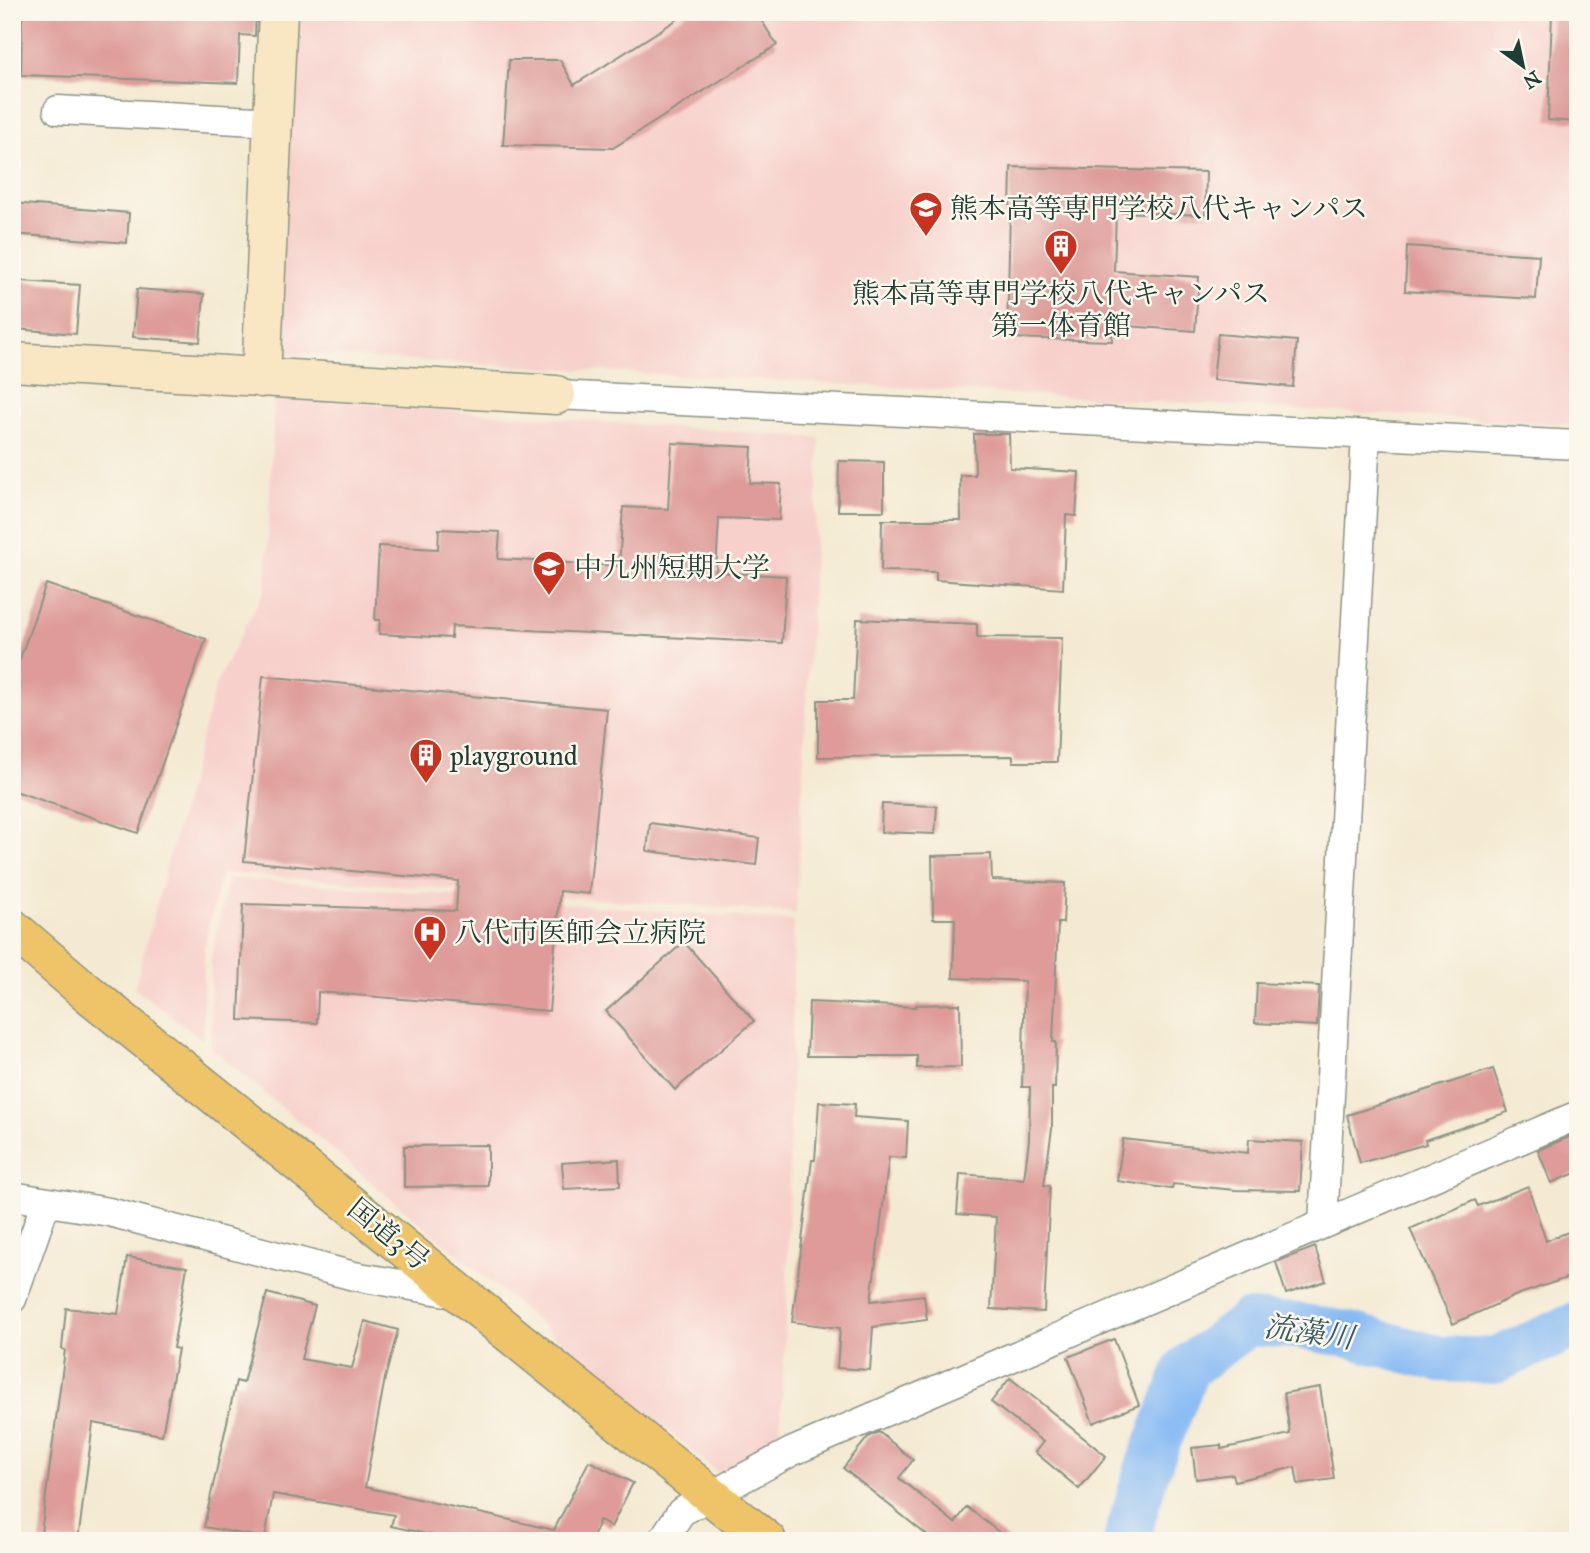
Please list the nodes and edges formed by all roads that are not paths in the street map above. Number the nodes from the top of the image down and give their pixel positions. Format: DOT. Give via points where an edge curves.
graph roads {
  1 [pos="278,12"];
  2 [pos="58,110"];
  3 [pos="273,122"];
  4 [pos="12,362"];
  5 [pos="261,378"];
  6 [pos="556,395"];
  7 [pos="1366,436"];
  8 [pos="1578,445"];
  9 [pos="12,928"];
  10 [pos="1578,1115"];
  11 [pos="12,1196"];
  12 [pos="46,1202"];
  13 [pos="1323,1224"];
  14 [pos="464,1295"];
  15 [pos="12,1299"];
  16 [pos="711,1496"];
  17 [pos="662,1541"];
  18 [pos="767,1541"];
  1 -- 3 [label="street"];
  2 -- 3 [label="street"];
  3 -- 5 [label="street"];
  4 -- 5 [label="street"];
  5 -- 6 [label="street"];
  6 -- 7 [label="street"];
  7 -- 8 [label="street"];
  7 -- 13 [label="street"];
  9 -- 14 [label="highway, 国道3号"];
  10 -- 13 [label="street"];
  11 -- 12 [label="street"];
  12 -- 14 [label="street" via="109,1212 354,1276"];
  12 -- 15 [label="street"];
  13 -- 16 [label="street" via="790,1452"];
  14 -- 16 [label="highway, 国道3号"];
  16 -- 17 [label="street" via="681,1512"];
  16 -- 18 [label="highway, 国道3号"];
}
